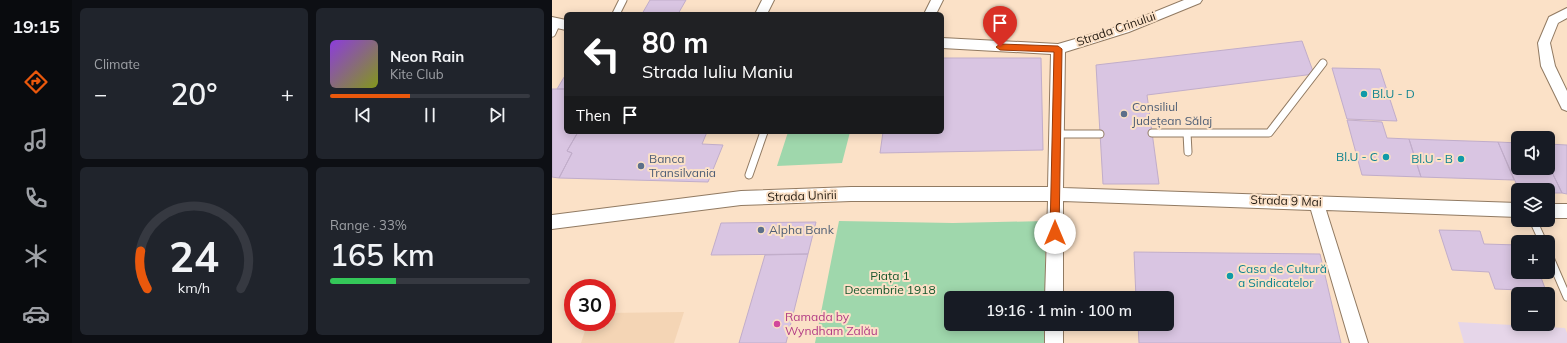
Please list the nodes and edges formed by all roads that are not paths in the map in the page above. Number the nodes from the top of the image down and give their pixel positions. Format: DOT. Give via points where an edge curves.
graph roads {
  1 [pos="623,0"];
  2 [pos="768,0"];
  3 [pos="937,0"];
  4 [pos="1196,0"];
  5 [pos="617,12"];
  6 [pos="762,12"];
  7 [pos="931,12"];
  8 [pos="1567,12"];
  9 [pos="944,43"];
  10 [pos="1058,49"];
  11 [pos="1323,63"];
  12 [pos="1567,105"];
  13 [pos="1152,133"];
  14 [pos="1186,133"];
  15 [pos="763,134"];
  16 [pos="1056,134"];
  17 [pos="1100,134"];
  18 [pos="1188,152"];
  19 [pos="749,175"];
  20 [pos="1054,194"];
  21 [pos="1316,202"];
  22 [pos="1511,210"];
  23 [pos="1555,211"];
  24 [pos="1567,211"];
  25 [pos="552,222"];
  26 [pos="1555,269"];
  27 [pos="1054,291"];
  28 [pos="1567,297"];
  29 [pos="1054,331"];
  30 [pos="1054,343"];
  31 [pos="1359,343"];
  1 -- 5 [label="lane"];
  2 -- 6 [label="street"];
  3 -- 7 [label="street"];
  4 -- 10 [label="street, Strada Crinului" via="1124,29"];
  8 -- 12 [label="street" via="1553,20 1544,43 1548,66"];
  9 -- 10 [label="street, Strada Crinului"];
  10 -- 16 [label="street"];
  11 -- 14 [label="lane" via="1269,132"];
  13 -- 14 [label="lane"];
  14 -- 18 [label="lane"];
  15 -- 19 [label="lane"];
  16 -- 17 [label="lane"];
  16 -- 20 [label="street"];
  20 -- 21 [label="street, Strada 9 Mai"];
  20 -- 25 [label="street, Strada Unirii" via="851,194 741,198"];
  20 -- 27 [label="street"];
  21 -- 22 [label="street, Strada 9 Mai"];
  21 -- 31 [label="street"];
  23 -- 24 [label="street"];
  26 -- 28 [label="lane"];
  29 -- 30 [label="street"];
}
